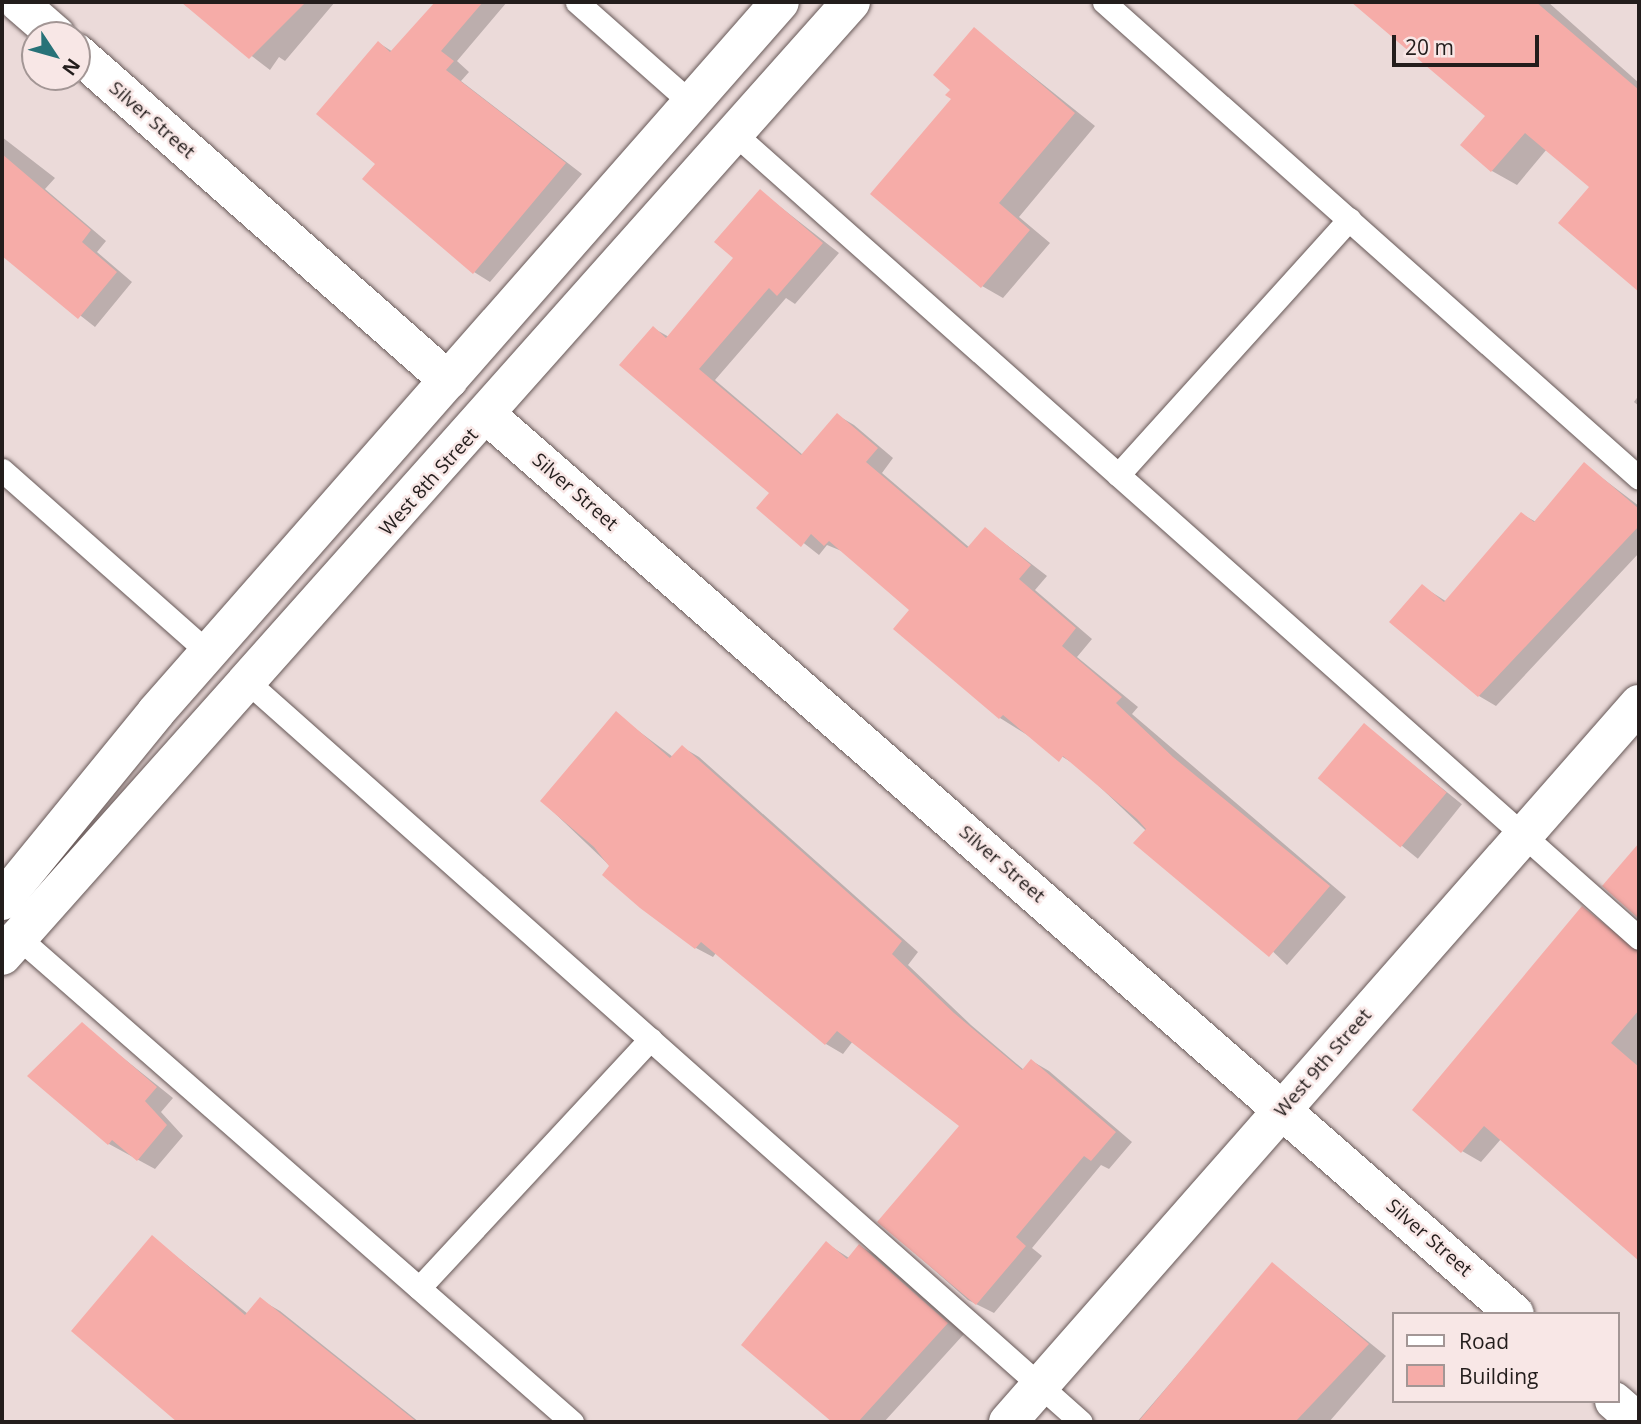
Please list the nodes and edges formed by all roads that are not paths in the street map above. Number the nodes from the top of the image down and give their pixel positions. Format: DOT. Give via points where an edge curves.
graph roads {
  1 [pos="18,2"];
  2 [pos="577,2"];
  3 [pos="780,2"];
  4 [pos="851,2"];
  5 [pos="1104,2"];
  6 [pos="40,21"];
  7 [pos="91,65"];
  8 [pos="691,103"];
  9 [pos="735,134"];
  10 [pos="1349,219"];
  11 [pos="448,380"];
  12 [pos="488,415"];
  13 [pos="2,470"];
  14 [pos="1118,475"];
  15 [pos="1639,478"];
  16 [pos="209,653"];
  17 [pos="250,684"];
  18 [pos="1639,704"];
  19 [pos="1522,836"];
  20 [pos="2,901"];
  21 [pos="1639,938"];
  22 [pos="10,947"];
  23 [pos="650,1040"];
  24 [pos="1282,1109"];
  25 [pos="419,1288"];
  26 [pos="1513,1312"];
  27 [pos="1040,1386"];
  28 [pos="1616,1403"];
  29 [pos="572,1422"];
  30 [pos="1008,1422"];
  31 [pos="1081,1422"];
  32 [pos="1638,1422"];
  1 -- 6 [label="street"];
  2 -- 8 [label="lane"];
  3 -- 8 [label="street"];
  4 -- 9 [label="street, West 8th Street"];
  5 -- 10 [label="lane"];
  7 -- 11 [label="street, Silver Street"];
  8 -- 11 [label="street"];
  9 -- 12 [label="street, West 8th Street"];
  9 -- 14 [label="lane"];
  10 -- 14 [label="lane"];
  10 -- 15 [label="lane"];
  11 -- 16 [label="street"];
  12 -- 17 [label="street, West 8th Street"];
  12 -- 24 [label="street, Silver Street"];
  13 -- 16 [label="lane"];
  14 -- 19 [label="lane"];
  16 -- 20 [label="street"];
  17 -- 22 [label="street, West 8th Street"];
  17 -- 23 [label="lane"];
  18 -- 19 [label="street, West 9th Street"];
  19 -- 21 [label="lane"];
  19 -- 24 [label="street, West 9th Street"];
  22 -- 25 [label="lane"];
  23 -- 25 [label="lane"];
  23 -- 27 [label="lane"];
  24 -- 26 [label="street, Silver Street"];
  24 -- 27 [label="street, West 9th Street"];
  25 -- 29 [label="lane"];
  27 -- 30 [label="street, West 9th Street"];
  27 -- 31 [label="lane"];
  28 -- 32 [label="street"];
}
